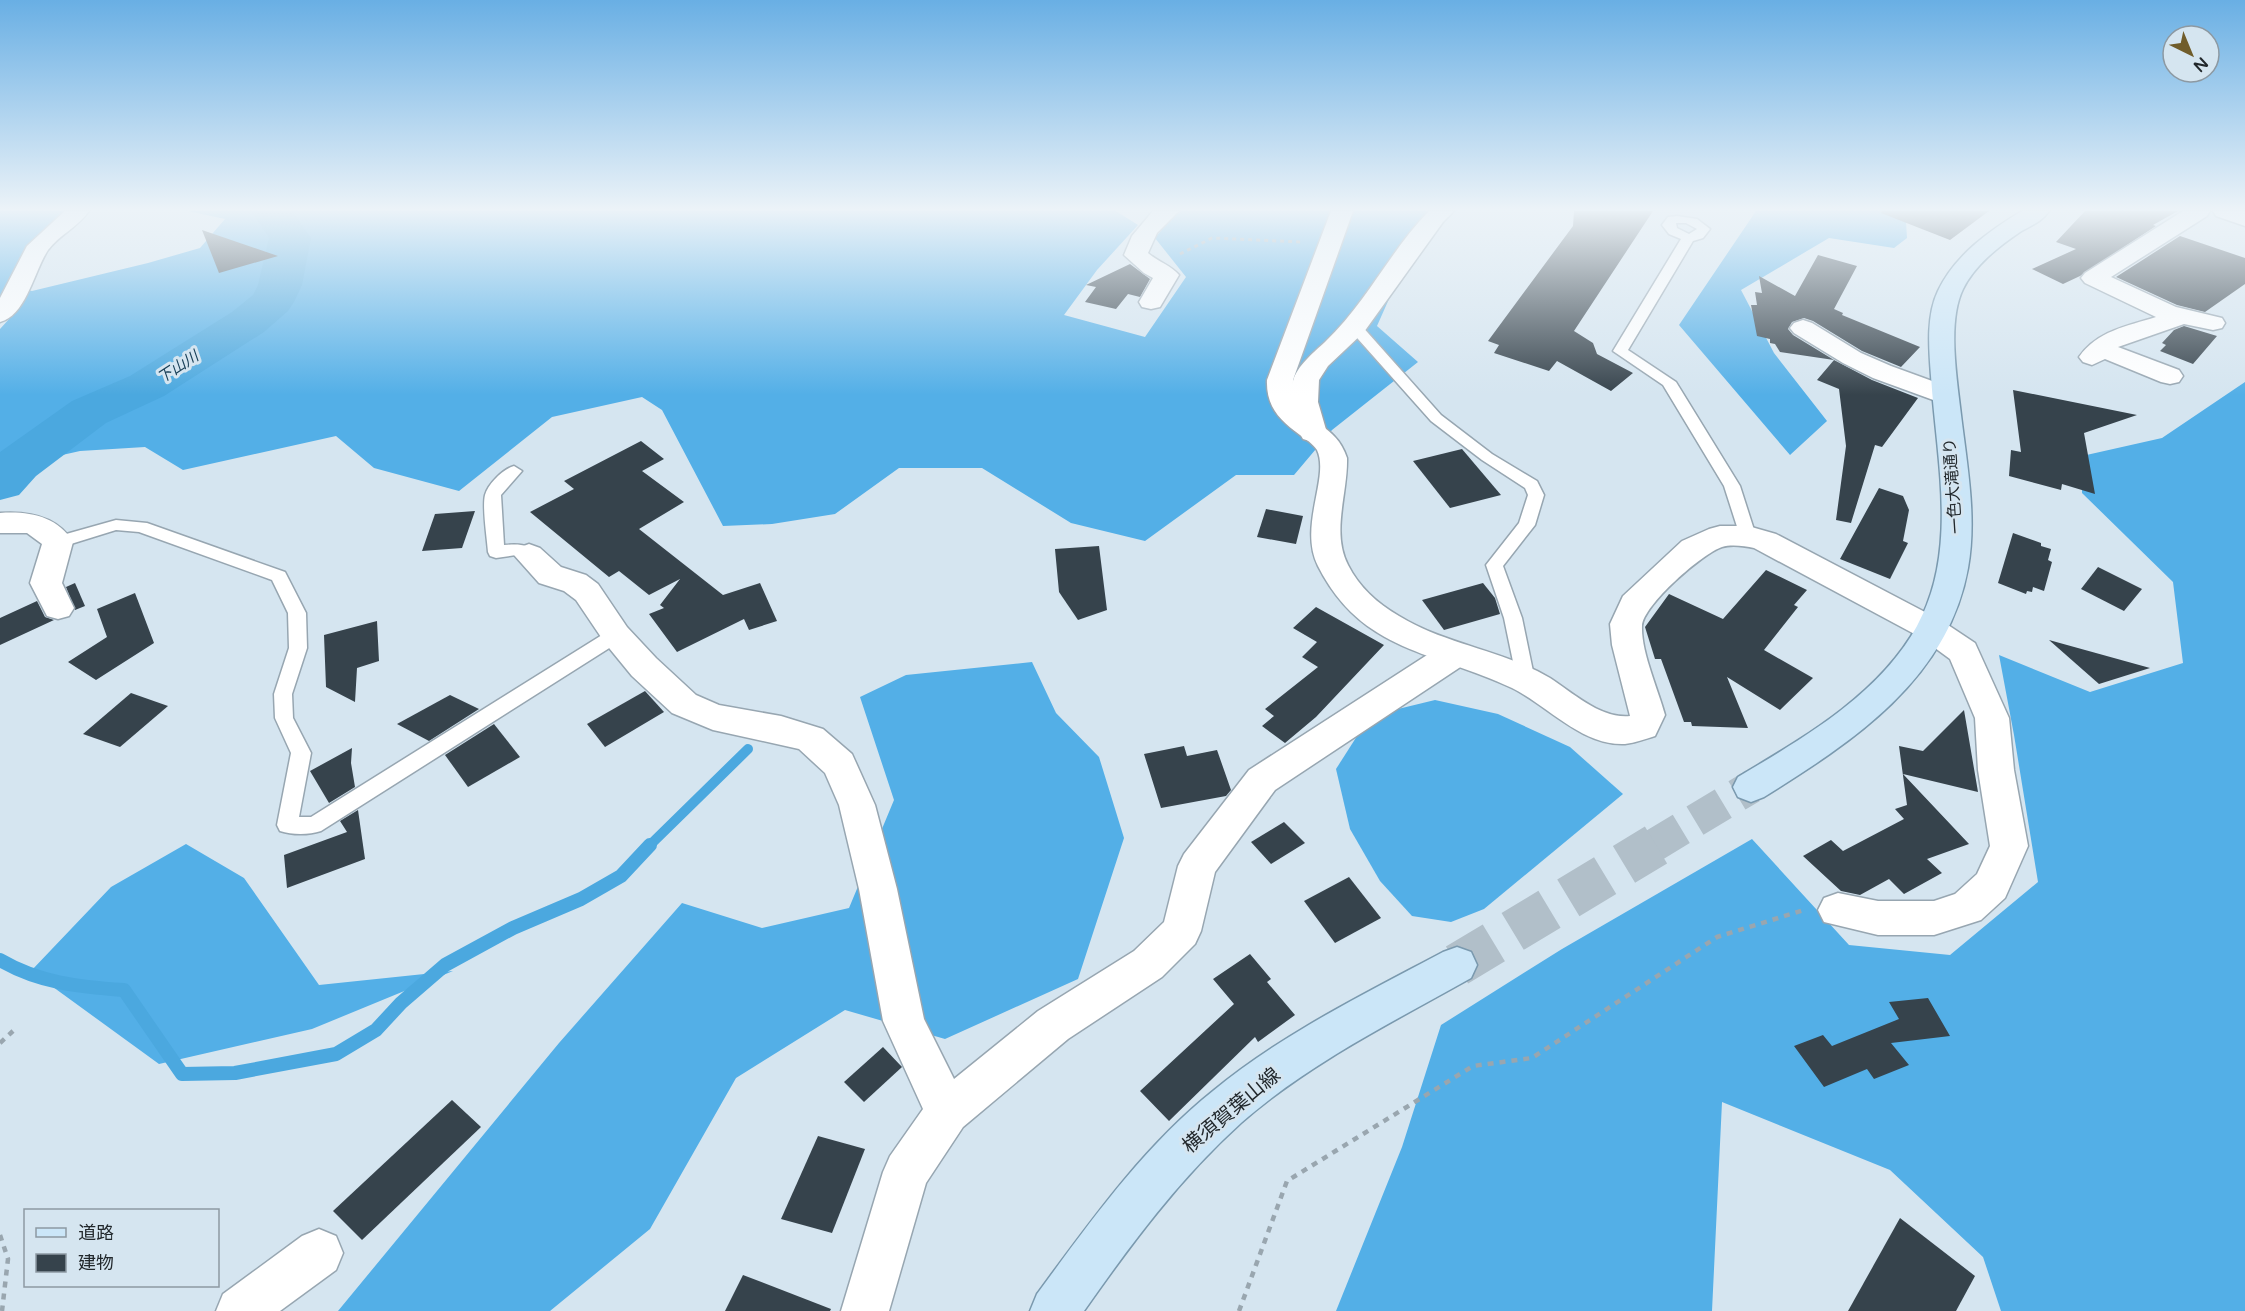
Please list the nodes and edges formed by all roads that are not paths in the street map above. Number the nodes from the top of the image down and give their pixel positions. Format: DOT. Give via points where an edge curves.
graph roads {
  1 [pos="25,272"];
  2 [pos="1162,272"];
  3 [pos="1320,272"];
  4 [pos="1395,272"];
  5 [pos="1667,272"];
  6 [pos="1962,272"];
  7 [pos="2102,272"];
  8 [pos="1151,302"];
  9 [pos="0,315"];
  10 [pos="2183,316"];
  11 [pos="2213,323"];
  12 [pos="1355,327"];
  13 [pos="1803,328"];
  14 [pos="2170,376"];
  15 [pos="1945,396"];
  16 [pos="1313,433"];
  17 [pos="514,471"];
  18 [pos="0,523"];
  19 [pos="1748,536"];
  20 [pos="58,542"];
  21 [pos="529,555"];
  22 [pos="58,608"];
  23 [pos="1931,629"];
  24 [pos="616,635"];
  25 [pos="1453,655"];
  26 [pos="1526,681"];
  27 [pos="1751,787"];
  28 [pos="1838,910"];
  29 [pos="1458,965"];
  30 [pos="947,1112"];
  31 [pos="319,1253"];
  32 [pos="240,1311"];
  33 [pos="865,1311"];
  34 [pos="1054,1311"];
  1 -- 9 [label="street"];
  2 -- 8 [label="street" via="1167,275"];
  3 -- 16 [label="street" via="1280,380 1278,396 1284,408"];
  4 -- 12 [label="street"];
  5 -- 19 [label="lane" via="1620,351 1669,382 1731,486"];
  6 -- 15 [label="main road, 一色大滝通り" via="1950,291 1942,336"];
  7 -- 10 [label="street" via="2093,278"];
  10 -- 11 [label="street"];
  10 -- 14 [label="street" via="2112,339 2097,353"];
  12 -- 16 [label="street" via="1319,361 1306,380 1305,402"];
  12 -- 26 [label="lane" via="1436,418 1531,485 1536,495 1527,525 1494,565 1513,618"];
  13 -- 15 [label="street" via="1852,358"];
  15 -- 23 [label="main road, 一色大滝通り" via="1955,492 1955,546 1947,589"];
  16 -- 25 [label="street" via="1330,448 1334,461 1324,527 1328,556 1342,583 1367,610 1403,635"];
  17 -- 21 [label="lane" via="493,495 496,552 519,549"];
  18 -- 20 [label="street" via="34,524 48,530"];
  19 -- 23 [label="street" via="1765,541"];
  19 -- 26 [label="street" via="1720,536 1693,548 1634,603 1626,624 1648,715 1643,726 1610,729"];
  20 -- 22 [label="street" via="46,583"];
  20 -- 24 [label="lane" via="116,525 141,527 279,576 297,613 298,648 283,694 285,718 301,753 287,825 314,825"];
  21 -- 24 [label="street" via="550,575 588,592"];
  23 -- 27 [label="main road, 一色大滝通り" via="1896,678 1832,736"];
  23 -- 28 [label="street" via="1963,652 1992,718 2009,846 1991,886 1968,908 1934,918 1878,918"];
  24 -- 30 [label="street" via="684,704 713,717 811,739 839,764 857,805 876,879 904,1021"];
  25 -- 26 [label="street"];
  25 -- 30 [label="street" via="1262,780 1197,866 1181,931 1148,964 1053,1025"];
  29 -- 34 [label="main road, 横須賀葉山線" via="1319,1041 1256,1084 1195,1137 1127,1211"];
  30 -- 33 [label="street" via="906,1172"];
  31 -- 32 [label="street"];
}
